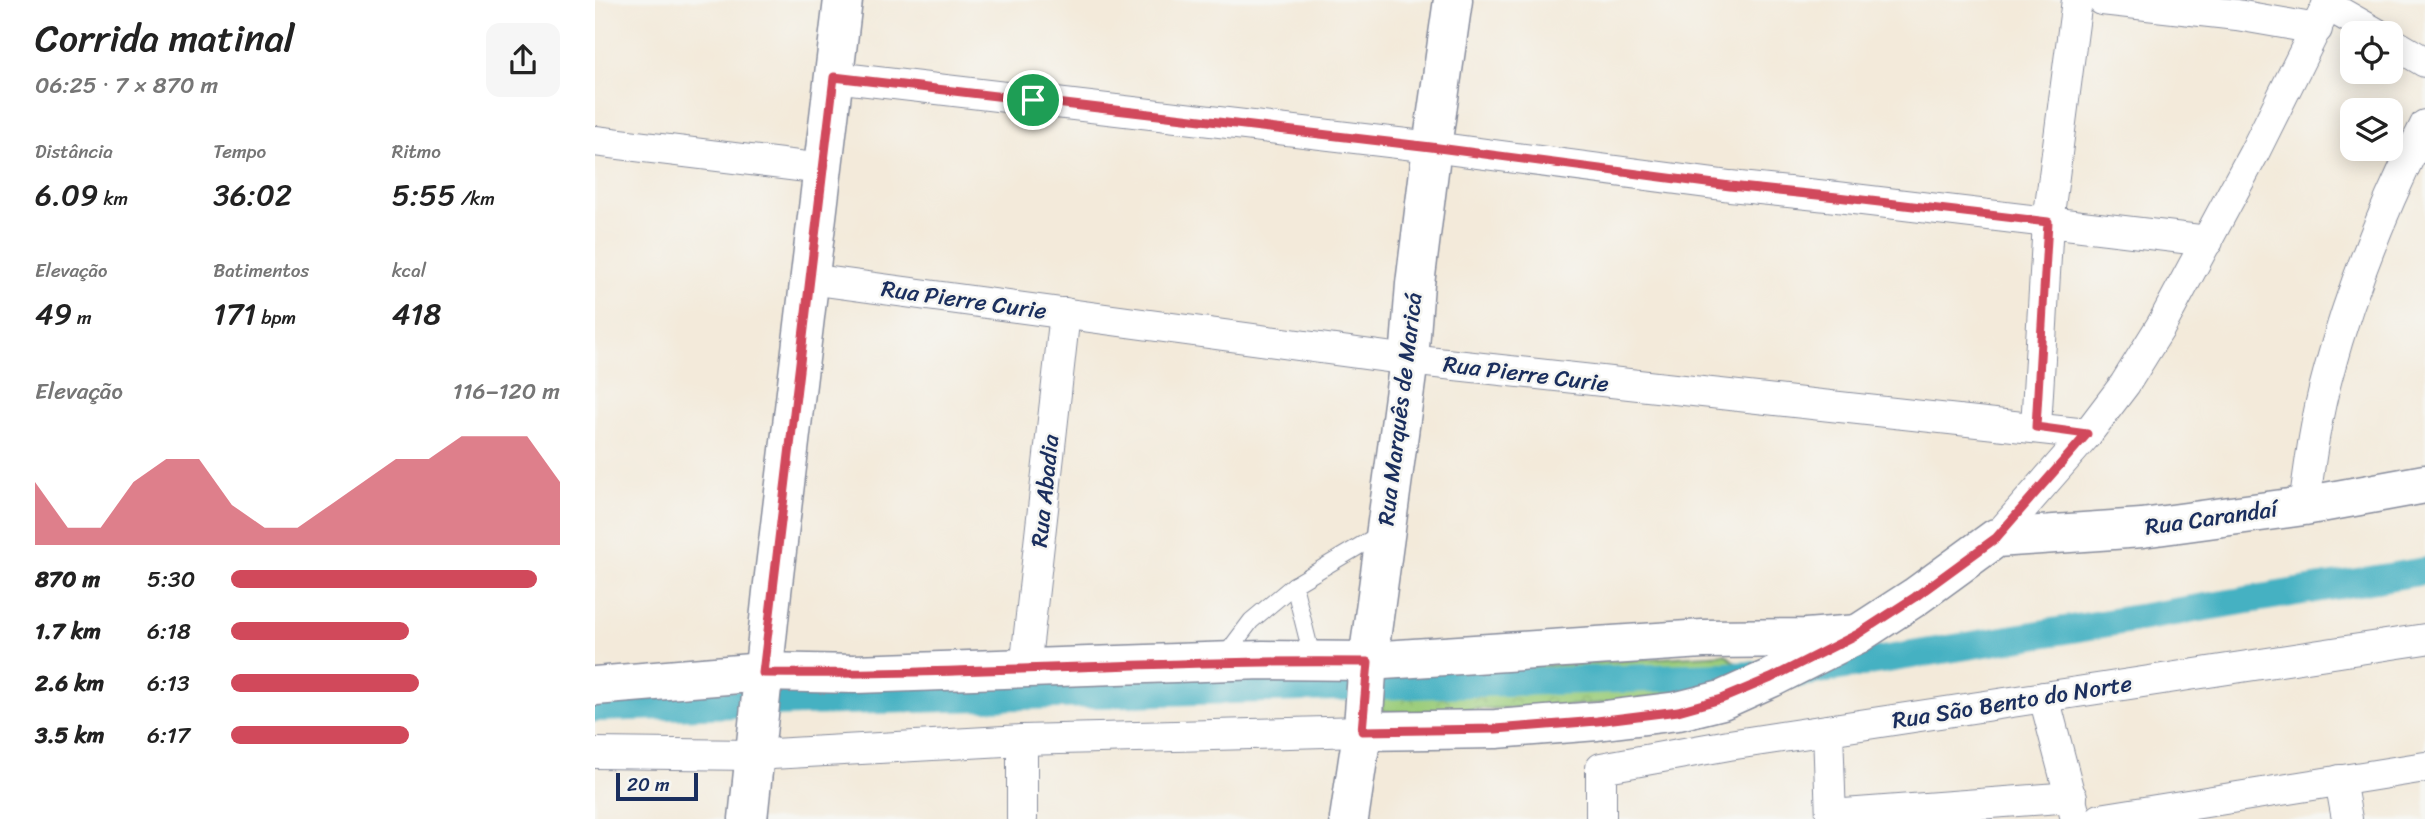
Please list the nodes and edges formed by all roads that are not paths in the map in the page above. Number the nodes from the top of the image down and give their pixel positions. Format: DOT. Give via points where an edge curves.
graph roads {
  1 [pos="843,0"];
  2 [pos="1453,0"];
  3 [pos="2077,0"];
  4 [pos="2102,0"];
  5 [pos="2325,11"];
  6 [pos="2348,21"];
  7 [pos="2403,49"];
  8 [pos="2425,62"];
  9 [pos="834,77"];
  10 [pos="2425,125"];
  11 [pos="595,141"];
  12 [pos="1431,147"];
  13 [pos="823,169"];
  14 [pos="2048,222"];
  15 [pos="2208,241"];
  16 [pos="809,279"];
  17 [pos="1065,313"];
  18 [pos="1409,360"];
  19 [pos="2036,427"];
  20 [pos="2087,434"];
  21 [pos="2425,484"];
  22 [pos="2304,506"];
  23 [pos="1386,531"];
  24 [pos="1996,538"];
  25 [pos="1294,585"];
  26 [pos="2425,639"];
  27 [pos="1809,651"];
  28 [pos="1313,661"];
  29 [pos="1220,662"];
  30 [pos="1368,664"];
  31 [pos="1025,668"];
  32 [pos="762,681"];
  33 [pos="595,686"];
  34 [pos="2044,696"];
  35 [pos="1362,728"];
  36 [pos="1828,730"];
  37 [pos="1022,740"];
  38 [pos="754,749"];
  39 [pos="595,752"];
  40 [pos="2425,767"];
  41 [pos="2340,780"];
  42 [pos="2074,808"];
  43 [pos="2236,809"];
  44 [pos="1945,812"];
  45 [pos="1831,817"];
  46 [pos="748,819"];
  47 [pos="1023,819"];
  48 [pos="1349,819"];
  49 [pos="1601,819"];
  50 [pos="2100,819"];
  51 [pos="2347,819"];
  1 -- 9 [label="street"];
  2 -- 12 [label="street, Rua Marquês de Maricá"];
  3 -- 14 [label="street"];
  4 -- 5 [label="street" via="2237,15"];
  5 -- 6 [label="street"];
  5 -- 15 [label="street"];
  7 -- 8 [label="street"];
  9 -- 12 [label="street"];
  9 -- 13 [label="street"];
  10 -- 22 [label="street" via="2393,187 2347,309 2315,433"];
  11 -- 13 [label="street"];
  12 -- 14 [label="street"];
  12 -- 18 [label="street, Rua Marquês de Maricá"];
  13 -- 16 [label="street"];
  14 -- 15 [label="street"];
  14 -- 19 [label="street"];
  15 -- 20 [label="street" via="2133,372"];
  16 -- 17 [label="street, Rua Pierre Curie"];
  16 -- 32 [label="street"];
  17 -- 18 [label="street, Rua Pierre Curie"];
  17 -- 31 [label="street, Rua Abadia"];
  18 -- 19 [label="street, Rua Pierre Curie"];
  18 -- 23 [label="street, Rua Marquês de Maricá"];
  19 -- 20 [label="street, Rua Pierre Curie"];
  20 -- 24 [label="street"];
  21 -- 22 [label="street, Rua Carandaí"];
  22 -- 24 [label="street, Rua Carandaí" via="2142,528"];
  23 -- 25 [label="lane"];
  23 -- 30 [label="street, Rua Marquês de Maricá"];
  24 -- 27 [label="street" via="1864,630"];
  25 -- 28 [label="lane"];
  25 -- 29 [label="lane" via="1251,621"];
  26 -- 34 [label="street, Rua São Bento do Norte"];
  27 -- 30 [label="street" via="1703,639"];
  27 -- 35 [label="street" via="1771,678 1721,699 1664,713 1496,729"];
  28 -- 29 [label="street"];
  28 -- 30 [label="street"];
  29 -- 31 [label="street"];
  30 -- 35 [label="street, Rua Marquês de Maricá"];
  31 -- 32 [label="street"];
  32 -- 33 [label="street"];
  32 -- 38 [label="street"];
  34 -- 36 [label="street, Rua São Bento do Norte"];
  34 -- 42 [label="street"];
  35 -- 37 [label="street"];
  35 -- 48 [label="street, Rua Marquês de Maricá"];
  36 -- 45 [label="street"];
  36 -- 49 [label="street, Rua São Bento do Norte" via="1601,768"];
  37 -- 38 [label="street"];
  37 -- 47 [label="street"];
  38 -- 39 [label="street"];
  38 -- 46 [label="street"];
  40 -- 41 [label="street"];
  41 -- 43 [label="street"];
  41 -- 51 [label="street"];
  42 -- 44 [label="street"];
  43 -- 50 [label="street"];
  44 -- 45 [label="street"];
}
